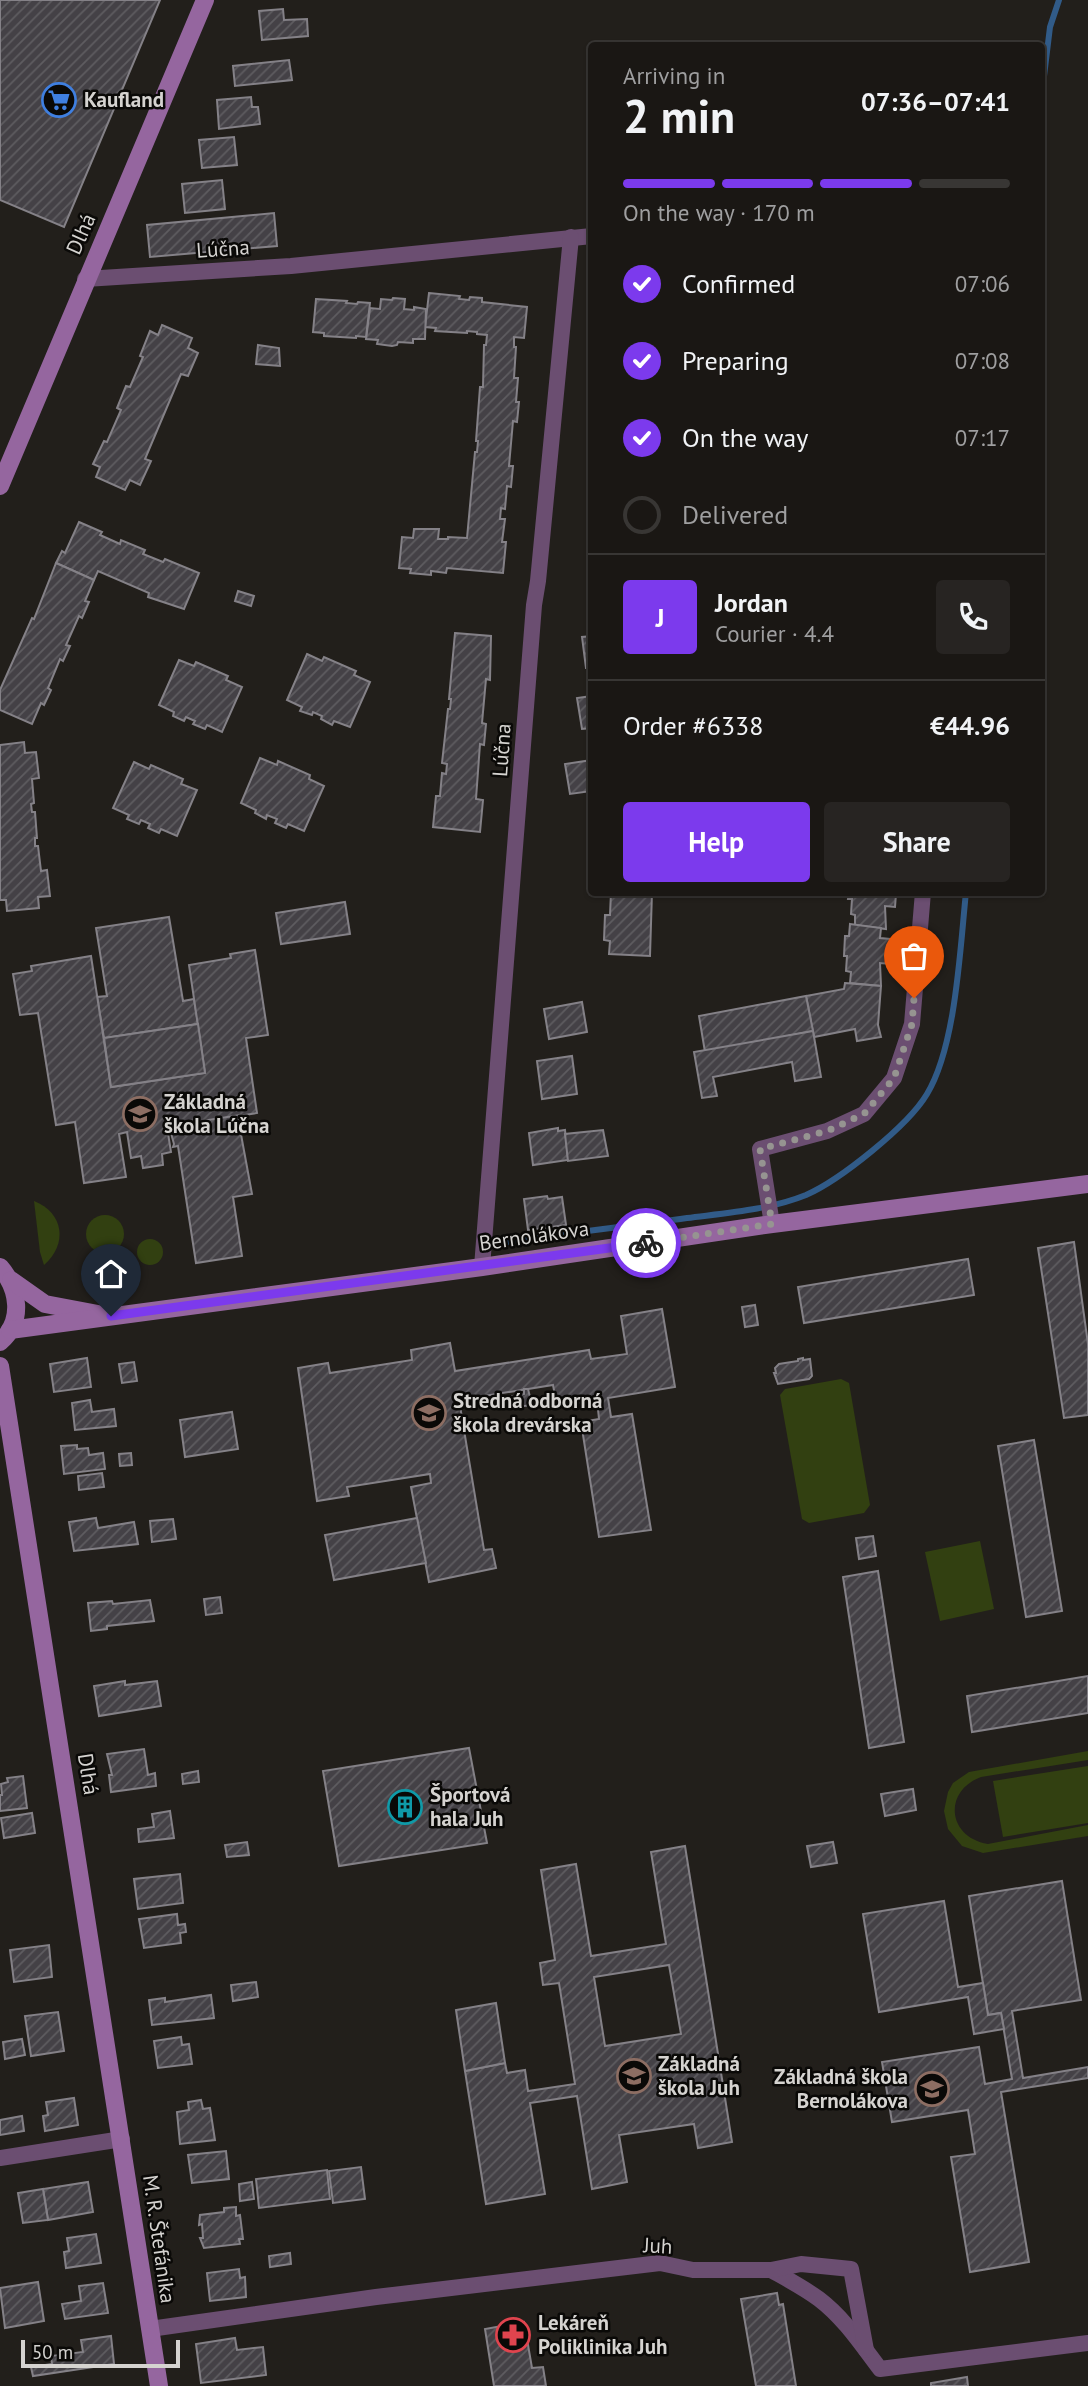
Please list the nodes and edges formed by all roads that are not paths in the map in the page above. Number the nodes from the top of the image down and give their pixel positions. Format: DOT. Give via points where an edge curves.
graph roads {
  1 [pos="205,0"];
  2 [pos="588,236"];
  3 [pos="571,237"];
  4 [pos="85,279"];
  5 [pos="0,486"];
  6 [pos="923,896"];
  7 [pos="1088,1184"];
  8 [pos="772,1224"];
  9 [pos="482,1267"];
  10 [pos="3,1270"];
  11 [pos="111,1316"];
  12 [pos="5,1336"];
  13 [pos="0,1366"];
  14 [pos="0,1399"];
  15 [pos="9,1416"];
  16 [pos="122,2139"];
  17 [pos="0,2158"];
  18 [pos="771,2270"];
  19 [pos="149,2329"];
  20 [pos="1088,2343"];
  21 [pos="866,2350"];
  22 [pos="159,2386"];
  1 -- 4 [label="street, Dlhá"];
  2 -- 3 [label="street, Lúčna"];
  3 -- 4 [label="street, Lúčna" via="291,266"];
  3 -- 9 [label="street, Lúčna" via="534,605"];
  4 -- 5 [label="street, Dlhá"];
  6 -- 8 [label="street" via="912,1024 894,1078 864,1114 827,1131 760,1149"];
  7 -- 8 [label="street, Bernolákova"];
  8 -- 9 [label="street, Bernolákova"];
  9 -- 11 [label="street, Bernolákova"];
  10 -- 11 [label="street" via="45,1304"];
  10 -- 12 [label="street" via="17,1305"];
  11 -- 12 [label="street, Bernolákova"];
  13 -- 15 [label="street, Dlhá"];
  14 -- 15 [label="street"];
  15 -- 16 [label="street, Dlhá"];
  16 -- 17 [label="street"];
  16 -- 19 [label="street, M. R. Štefánika"];
  18 -- 19 [label="street, Juh" via="693,2270 660,2263"];
  18 -- 21 [label="street" via="820,2300"];
  18 -- 21 [label="street, Juh" via="801,2264 851,2269"];
  19 -- 22 [label="street, M. R. Štefánika"];
  20 -- 21 [label="street, Juh" via="880,2369"];
}
